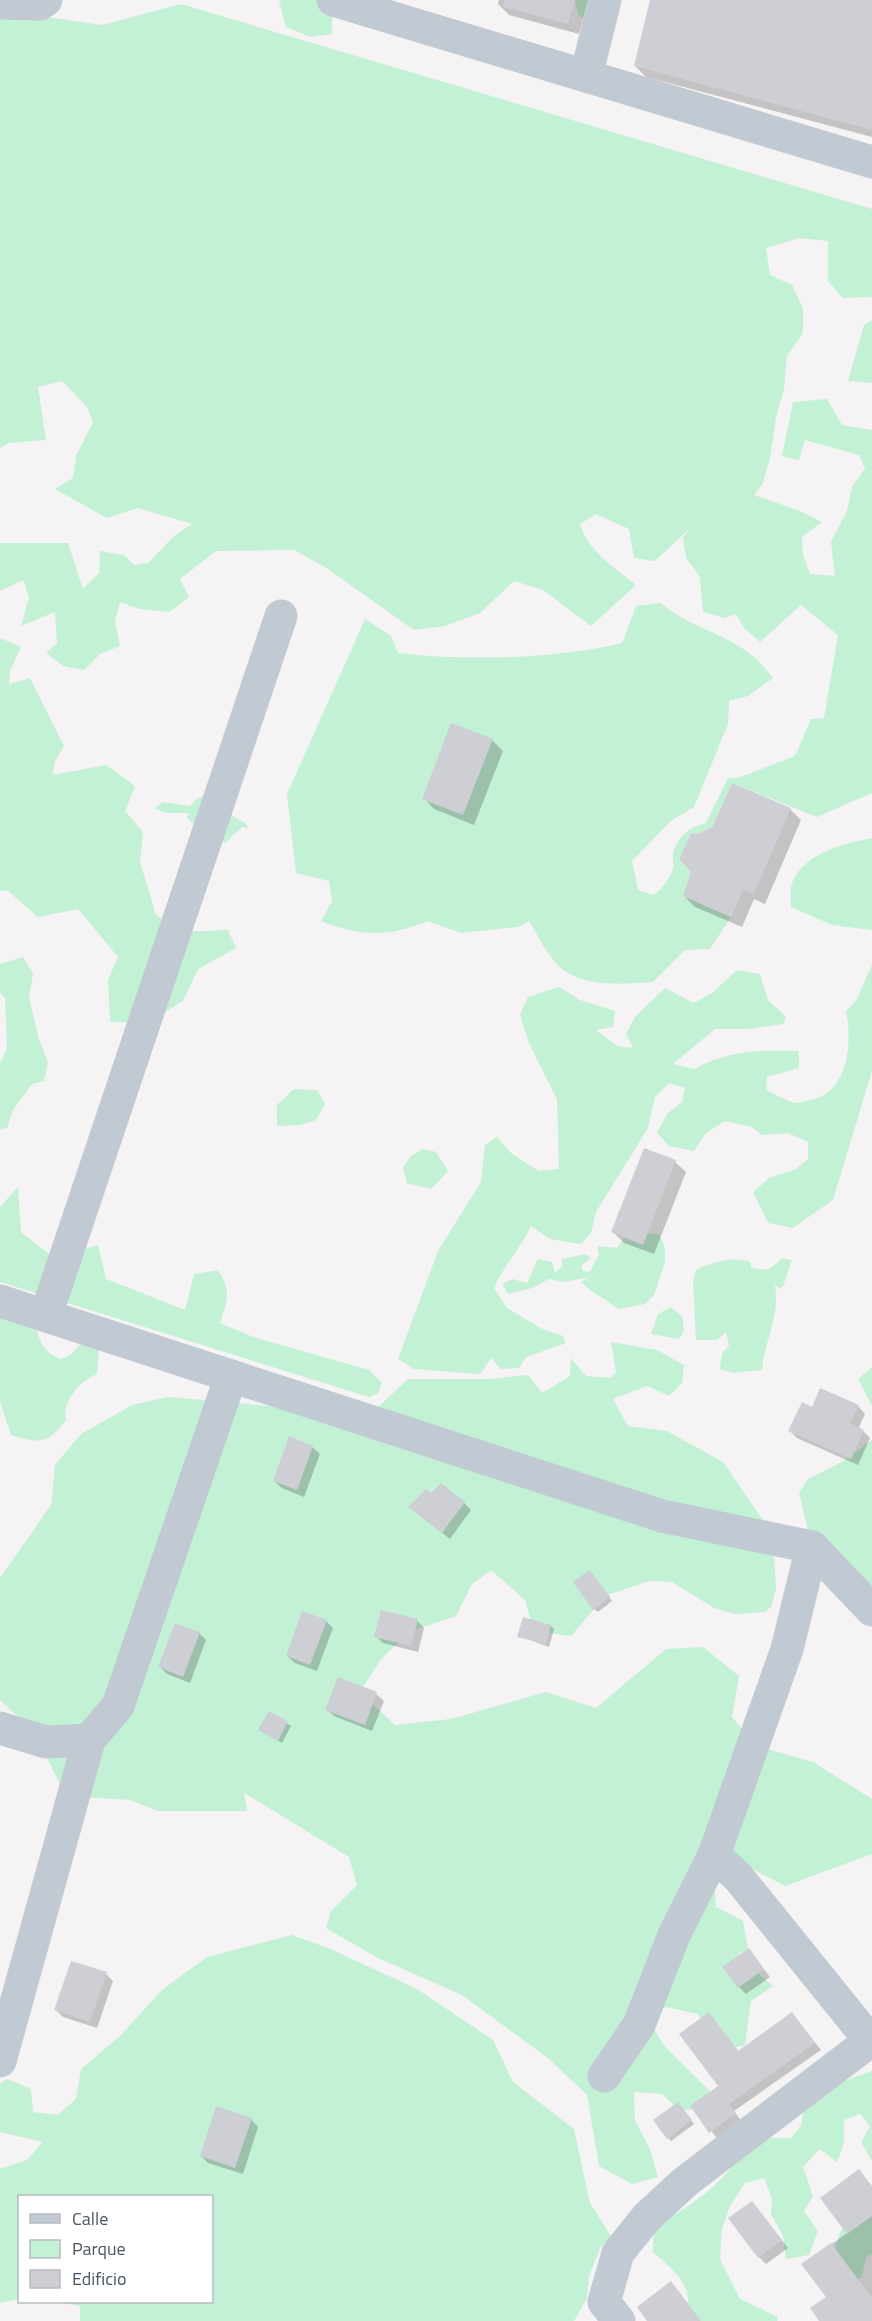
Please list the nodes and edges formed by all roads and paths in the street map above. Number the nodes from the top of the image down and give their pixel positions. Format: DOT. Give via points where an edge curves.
graph roads {
  1 [pos="45,0"];
  2 [pos="333,0"];
  3 [pos="605,0"];
  4 [pos="0,3"];
  5 [pos="586,76"];
  6 [pos="872,162"];
  7 [pos="280,616"];
  8 [pos="0,1301"];
  9 [pos="46,1315"];
  10 [pos="231,1376"];
  11 [pos="812,1547"];
  12 [pos="872,1610"];
  13 [pos="0,1728"];
  14 [pos="89,1740"];
  15 [pos="714,1855"];
  16 [pos="871,2042"];
  17 [pos="0,2061"];
  18 [pos="604,2076"];
  19 [pos="606,2315"];
  1 -- 4 [label="street"];
  2 -- 5 [label="street"];
  3 -- 5 [label="street"];
  5 -- 6 [label="street"];
  7 -- 9 [label="street"];
  8 -- 9 [label="street"];
  9 -- 10 [label="street"];
  10 -- 11 [label="street" via="662,1516"];
  10 -- 14 [label="street" via="118,1706"];
  11 -- 12 [label="street"];
  11 -- 15 [label="street" via="787,1649"];
  13 -- 14 [label="street" via="46,1742"];
  14 -- 17 [label="street"];
  15 -- 16 [label="street" via="738,1877"];
  15 -- 18 [label="street" via="674,1935 639,2025"];
  16 -- 19 [label="street" via="685,2182 647,2217 618,2253"];
}
